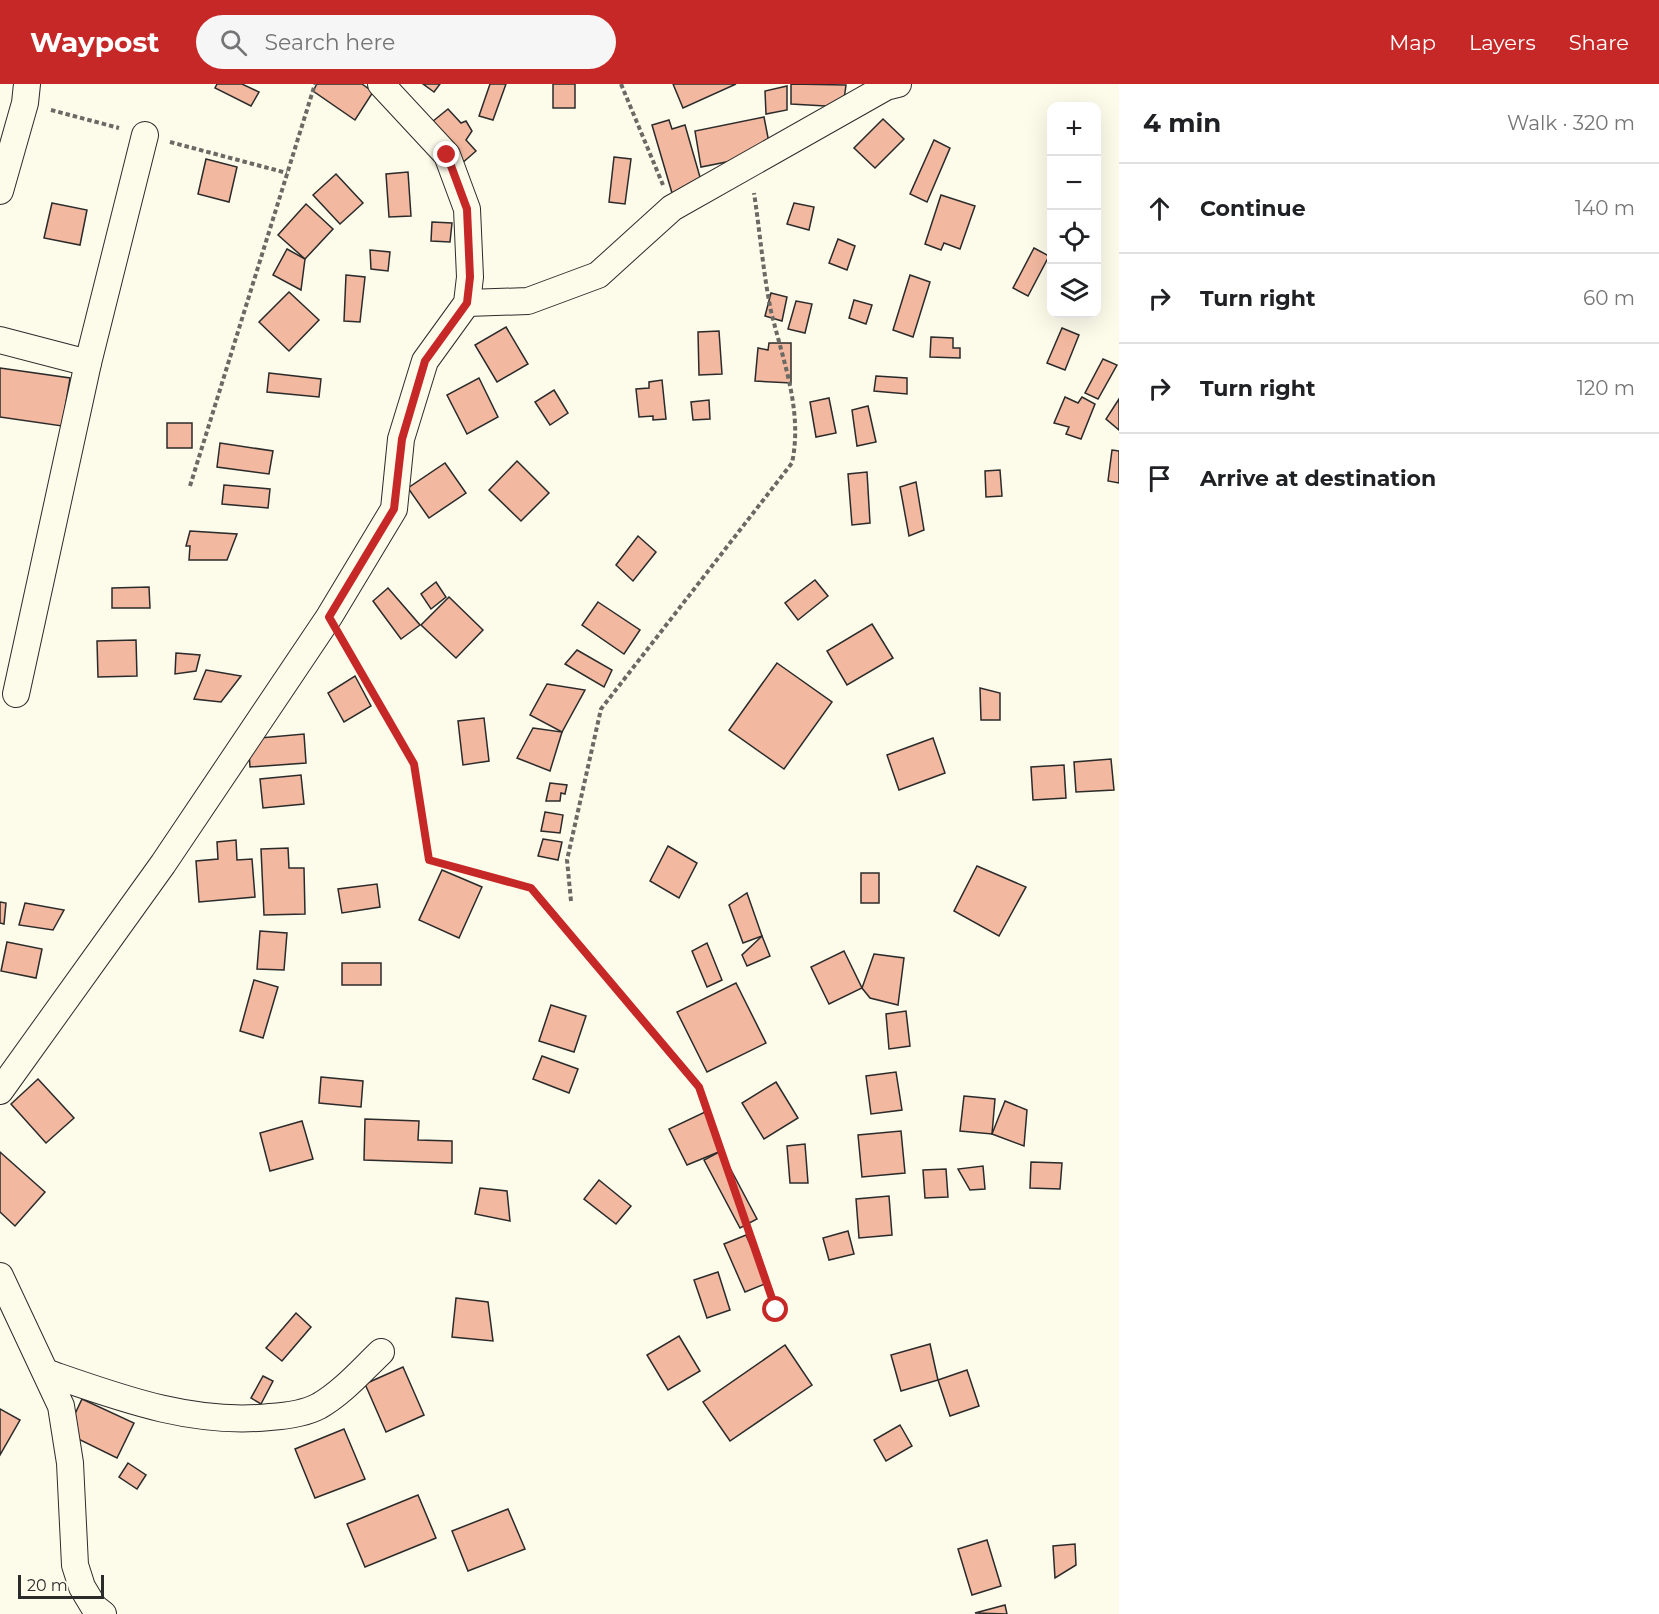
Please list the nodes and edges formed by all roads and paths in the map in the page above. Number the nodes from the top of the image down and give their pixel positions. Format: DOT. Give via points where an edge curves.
graph roads {
  1 [pos="27,84"];
  2 [pos="315,84"];
  3 [pos="381,84"];
  4 [pos="621,84"];
  5 [pos="898,84"];
  6 [pos="8,130"];
  7 [pos="145,135"];
  8 [pos="750,165"];
  9 [pos="0,191"];
  10 [pos="672,208"];
  11 [pos="467,303"];
  12 [pos="0,340"];
  13 [pos="88,363"];
  14 [pos="190,486"];
  15 [pos="329,617"];
  16 [pos="16,694"];
  17 [pos="572,901"];
  18 [pos="0,1090"];
  19 [pos="0,1276"];
  20 [pos="776,1310"];
  21 [pos="381,1352"];
  22 [pos="48,1373"];
  23 [pos="103,1614"];
  1 -- 6 [label="street"];
  2 -- 14 [label="path"];
  3 -- 11 [label="street" via="447,155 467,209"];
  4 -- 10 [label="path"];
  5 -- 8 [label="street" via="886,87"];
  6 -- 9 [label="street"];
  7 -- 13 [label="street"];
  8 -- 10 [label="street"];
  8 -- 17 [label="path" via="771,309 791,386 797,441 792,463 601,709 567,860"];
  10 -- 11 [label="street" via="598,275 528,301"];
  11 -- 15 [label="street" via="425,361 402,439 394,509"];
  12 -- 13 [label="street"];
  13 -- 16 [label="street"];
  15 -- 18 [label="street" via="163,864"];
  15 -- 20 [label="path" via="414,764 429,860 531,888 699,1087"];
  19 -- 22 [label="street"];
  21 -- 22 [label="street" via="318,1406 294,1415 240,1420 160,1409"];
  22 -- 23 [label="street" via="61,1406 70,1463 75,1565 82,1587"];
}
